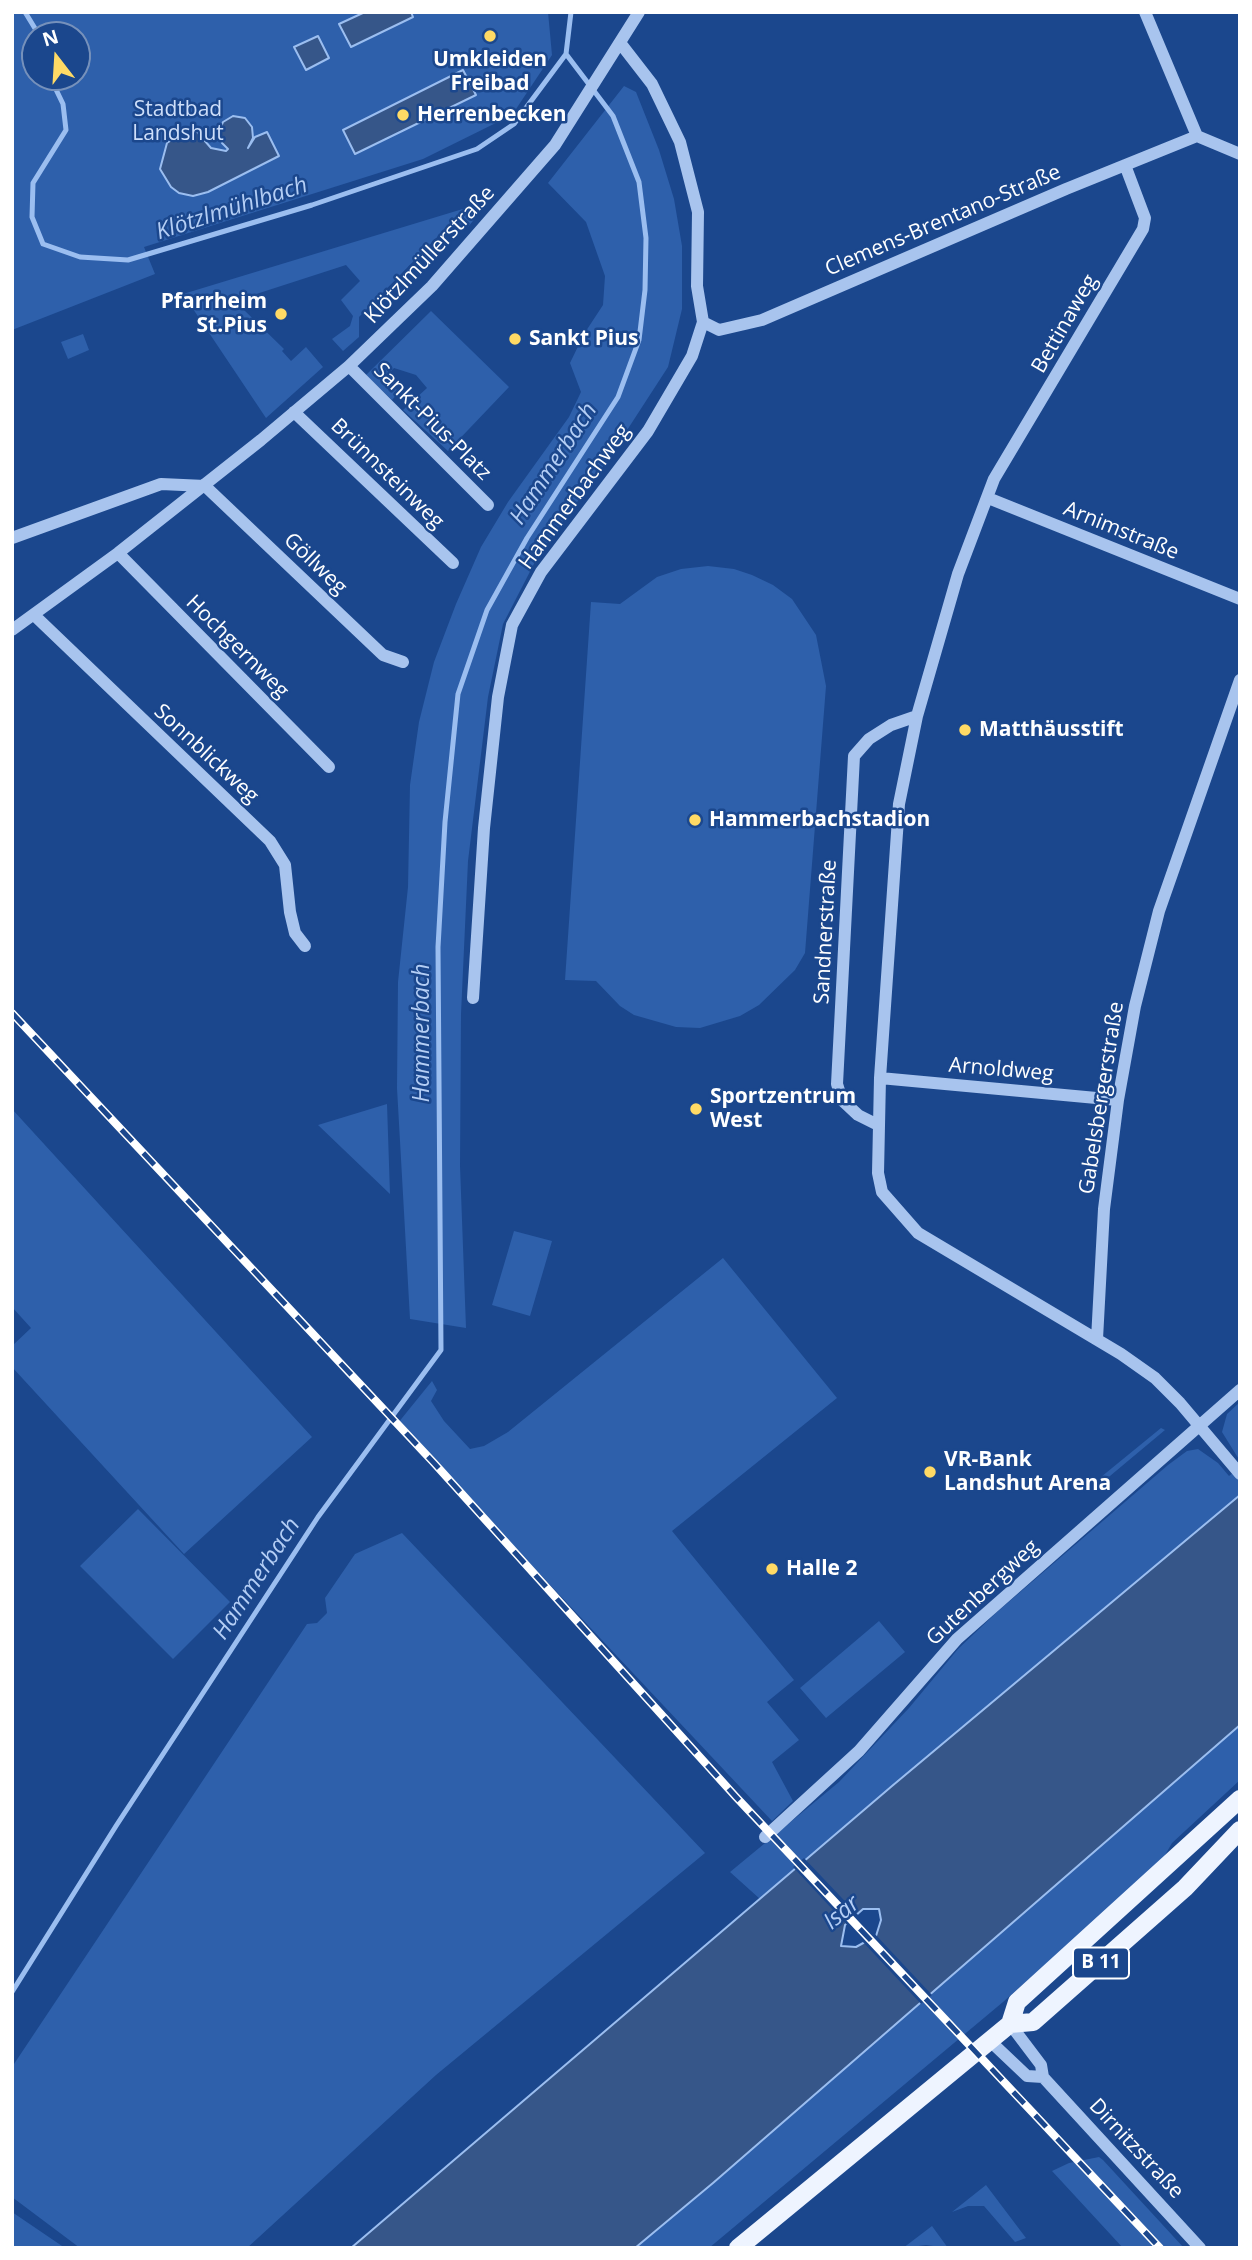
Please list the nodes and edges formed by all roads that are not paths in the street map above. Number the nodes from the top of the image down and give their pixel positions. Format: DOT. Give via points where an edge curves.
graph roads {
  1 [pos="639,12"];
  2 [pos="1144,12"];
  3 [pos="621,44"];
  4 [pos="1197,136"];
  5 [pos="1240,154"];
  6 [pos="1125,165"];
  7 [pos="703,321"];
  8 [pos="349,366"];
  9 [pos="294,412"];
  10 [pos="205,486"];
  11 [pos="988,498"];
  12 [pos="488,505"];
  13 [pos="12,538"];
  14 [pos="118,554"];
  15 [pos="453,564"];
  16 [pos="1240,599"];
  17 [pos="34,615"];
  18 [pos="12,630"];
  19 [pos="404,662"];
  20 [pos="1240,680"];
  21 [pos="917,716"];
  22 [pos="329,767"];
  23 [pos="305,946"];
  24 [pos="473,998"];
  25 [pos="880,1078"];
  26 [pos="1118,1100"];
  27 [pos="878,1125"];
  28 [pos="1097,1339"];
  29 [pos="1240,1390"];
  30 [pos="1199,1425"];
  31 [pos="1238,1472"];
  32 [pos="1240,1799"];
  33 [pos="1240,1830"];
  34 [pos="765,1837"];
  35 [pos="1010,2024"];
  36 [pos="989,2040"];
  37 [pos="1043,2077"];
  38 [pos="738,2248"];
  39 [pos="1200,2248"];
  1 -- 3 [label="street, Klötzlmüllerstraße"];
  2 -- 4 [label="street"];
  3 -- 7 [label="street, Hammerbachweg" via="652,84 680,142 698,212 697,286"];
  3 -- 8 [label="street, Klötzlmüllerstraße" via="555,145 432,286"];
  4 -- 5 [label="street"];
  4 -- 6 [label="street, Clemens-Brentano-Straße"];
  6 -- 7 [label="street, Clemens-Brentano-Straße" via="762,320 719,330"];
  6 -- 11 [label="street, Bettinaweg" via="1145,218 1143,229 994,479"];
  7 -- 24 [label="street, Hammerbachweg" via="692,356 648,431 541,572 512,625 498,696 484,828"];
  8 -- 9 [label="street, Klötzlmüllerstraße"];
  8 -- 12 [label="street, Sankt-Pius-Platz"];
  9 -- 10 [label="street, Klötzlmüllerstraße"];
  9 -- 15 [label="street, Brünnsteinweg"];
  10 -- 13 [label="street" via="161,484"];
  10 -- 14 [label="street, Klötzlmüllerstraße"];
  10 -- 19 [label="street, Göllweg" via="383,655"];
  11 -- 16 [label="street, Arnimstraße"];
  11 -- 21 [label="street" via="958,574"];
  14 -- 17 [label="street, Klötzlmüllerstraße"];
  14 -- 22 [label="street, Hochgernweg"];
  17 -- 18 [label="street, Klötzlmüllerstraße"];
  17 -- 23 [label="street, Sonnblickweg" via="270,841 285,865 295,933"];
  20 -- 26 [label="street, Gabelsbergerstraße" via="1159,911"];
  21 -- 25 [label="street" via="899,804"];
  21 -- 27 [label="street, Sandnerstraße" via="891,724 854,756 837,1084 842,1100"];
  25 -- 26 [label="street, Arnoldweg"];
  25 -- 27 [label="street"];
  26 -- 28 [label="street, Gabelsbergerstraße" via="1104,1209"];
  27 -- 28 [label="street" via="878,1173 882,1192 894,1210 918,1233"];
  28 -- 30 [label="street" via="1155,1378"];
  29 -- 30 [label="street, Gutenbergweg"];
  30 -- 31 [label="street"];
  30 -- 34 [label="street, Gutenbergweg" via="957,1639 859,1751"];
  32 -- 35 [label="main road, B 11" via="1017,2002"];
  33 -- 35 [label="main road, B 11" via="1185,1888 1033,2022"];
  35 -- 36 [label="main road, B 11"];
  35 -- 37 [label="street, Dirnitzstraße" via="1041,2065"];
  36 -- 37 [label="street, Dirnitzstraße" via="1027,2076"];
  36 -- 38 [label="main road, B 11"];
  37 -- 39 [label="street, Dirnitzstraße"];
}
